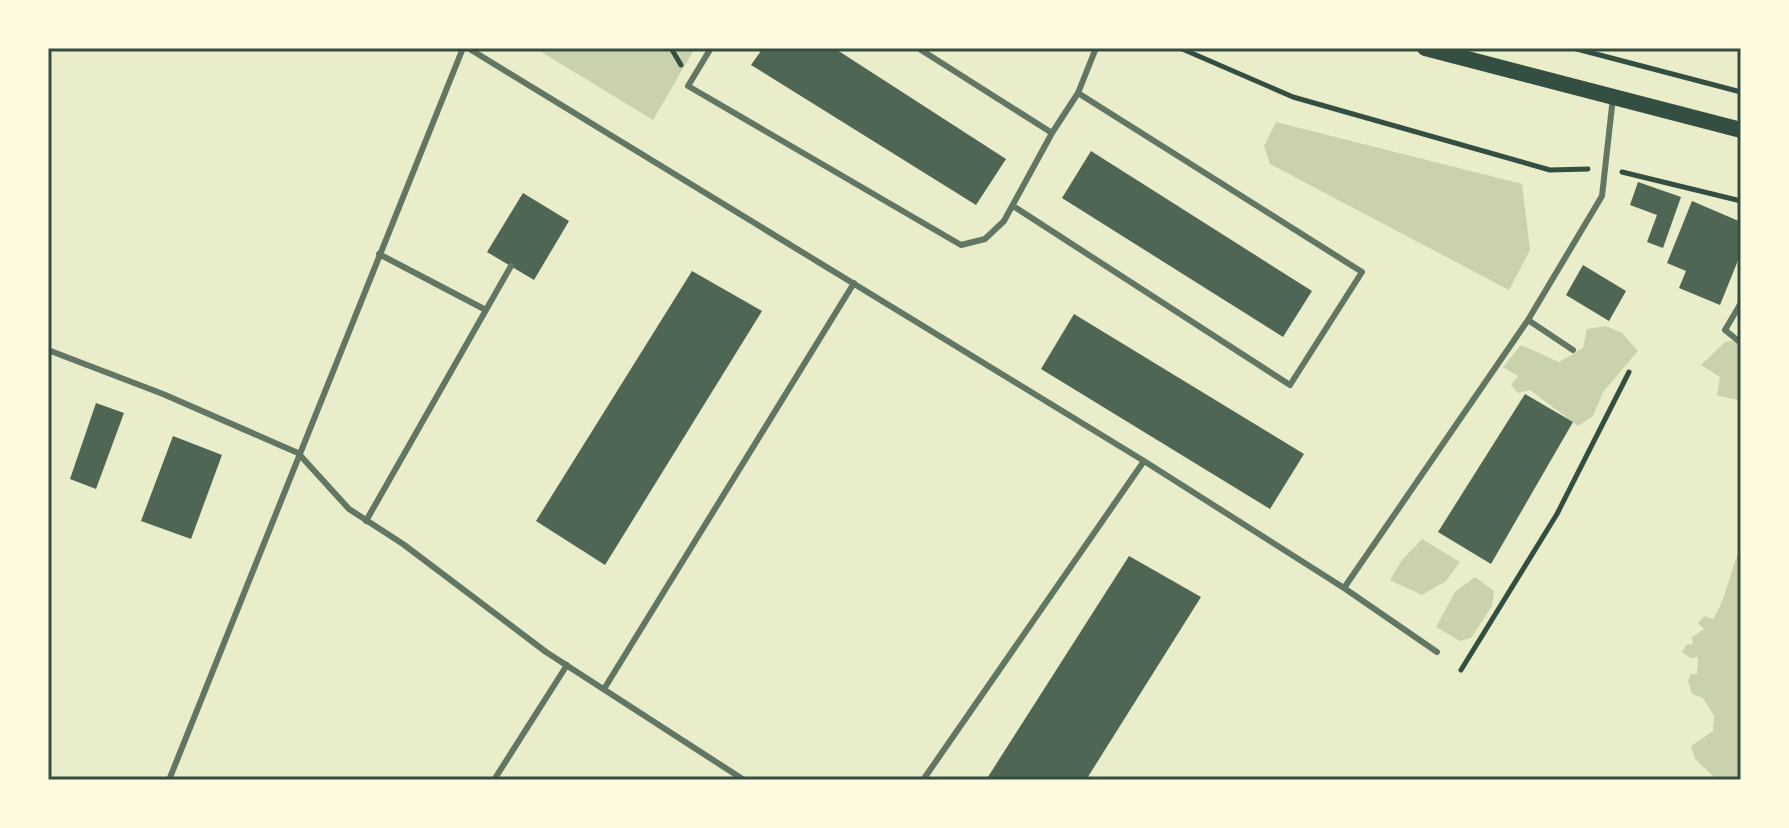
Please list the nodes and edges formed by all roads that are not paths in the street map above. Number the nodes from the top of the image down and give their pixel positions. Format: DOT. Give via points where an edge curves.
graph roads {
  1 [pos="466,48"];
  2 [pos="711,48"];
  3 [pos="918,48"];
  4 [pos="1096,48"];
  5 [pos="1434,49"];
  6 [pos="1078,93"];
  7 [pos="1614,96"];
  8 [pos="1741,130"];
  9 [pos="1052,133"];
  10 [pos="1013,206"];
  11 [pos="379,254"];
  12 [pos="511,266"];
  13 [pos="854,283"];
  14 [pos="1741,303"];
  15 [pos="486,310"];
  16 [pos="1528,320"];
  17 [pos="1741,343"];
  18 [pos="48,350"];
  19 [pos="1573,350"];
  20 [pos="298,453"];
  21 [pos="1144,461"];
  22 [pos="366,521"];
  23 [pos="1344,588"];
  24 [pos="1437,652"];
  25 [pos="567,665"];
  26 [pos="604,689"];
  27 [pos="169,780"];
  28 [pos="494,780"];
  29 [pos="744,780"];
  30 [pos="923,780"];
  1 -- 11 [label="lane"];
  1 -- 13 [label="lane"];
  2 -- 10 [label="lane" via="688,86 961,245 985,239"];
  3 -- 9 [label="lane"];
  4 -- 6 [label="lane"];
  5 -- 7 [label="main road"];
  6 -- 9 [label="lane"];
  6 -- 10 [label="lane" via="1362,272 1290,385"];
  7 -- 8 [label="main road"];
  7 -- 16 [label="lane" via="1602,196"];
  9 -- 10 [label="lane"];
  11 -- 15 [label="lane"];
  11 -- 20 [label="lane"];
  12 -- 15 [label="lane"];
  13 -- 21 [label="lane"];
  13 -- 26 [label="lane"];
  14 -- 17 [label="lane" via="1725,330"];
  15 -- 22 [label="lane"];
  16 -- 19 [label="lane"];
  16 -- 23 [label="lane"];
  18 -- 20 [label="lane"];
  20 -- 22 [label="lane"];
  20 -- 27 [label="lane"];
  21 -- 23 [label="lane"];
  21 -- 30 [label="lane"];
  22 -- 25 [label="lane"];
  23 -- 24 [label="lane"];
  25 -- 26 [label="lane"];
  25 -- 28 [label="lane"];
  26 -- 29 [label="lane"];
}
